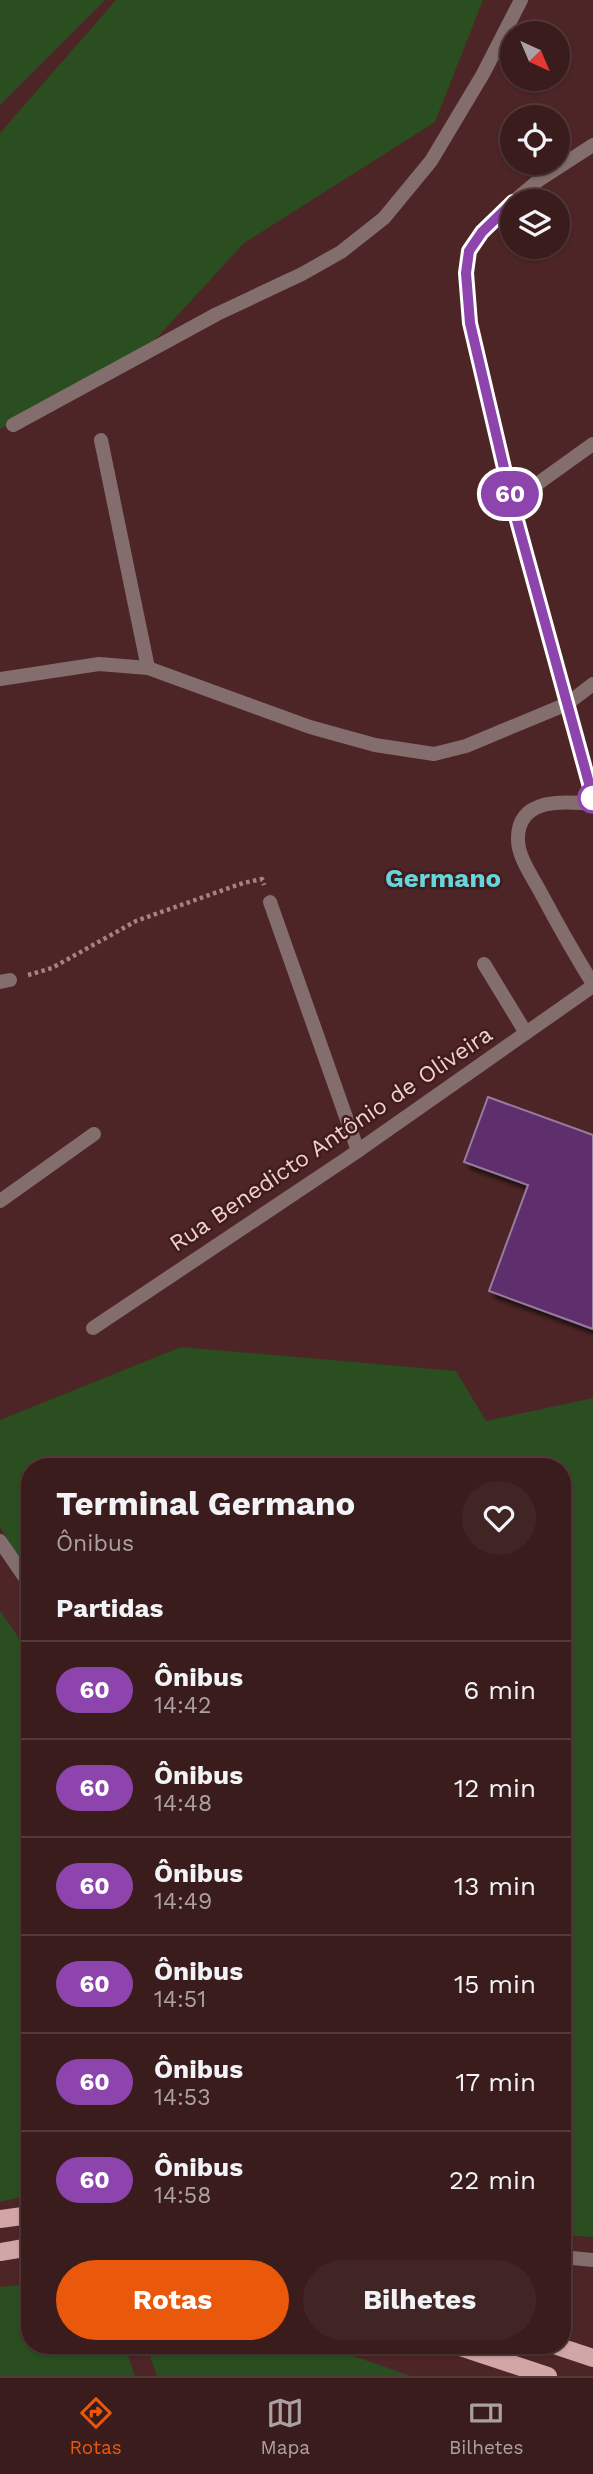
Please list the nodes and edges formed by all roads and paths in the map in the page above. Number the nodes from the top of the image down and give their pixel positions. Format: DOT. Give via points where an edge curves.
graph roads {
  1 [pos="521,0"];
  2 [pos="593,145"];
  3 [pos="528,189"];
  4 [pos="500,215"];
  5 [pos="13,425"];
  6 [pos="101,440"];
  7 [pos="593,444"];
  8 [pos="512,502"];
  9 [pos="148,668"];
  10 [pos="0,679"];
  11 [pos="593,684"];
  12 [pos="566,704"];
  13 [pos="593,798"];
  14 [pos="593,804"];
  15 [pos="270,902"];
  16 [pos="484,964"];
  17 [pos="5,981"];
  18 [pos="593,985"];
  19 [pos="526,1033"];
  20 [pos="94,1134"];
  21 [pos="358,1151"];
  22 [pos="0,1201"];
  23 [pos="93,1328"];
  24 [pos="0,1541"];
  25 [pos="21,1572"];
  26 [pos="21,2216"];
  27 [pos="0,2219"];
  28 [pos="21,2248"];
  29 [pos="0,2252"];
  30 [pos="571,2258"];
  31 [pos="593,2260"];
  32 [pos="571,2351"];
  33 [pos="481,2354"];
  34 [pos="593,2358"];
  35 [pos="548,2376"];
  1 -- 5 [label="street" via="431,161 384,218 341,252 302,274 217,314"];
  2 -- 3 [label="street"];
  4 -- 8 [label="street" via="469,251 466,273 470,323"];
  6 -- 9 [label="street"];
  7 -- 8 [label="street"];
  8 -- 12 [label="street"];
  9 -- 10 [label="street" via="99,664"];
  9 -- 12 [label="street" via="310,727 375,745 434,754 466,746"];
  11 -- 12 [label="street"];
  12 -- 13 [label="street"];
  14 -- 18 [label="street" via="553,801 536,807 520,827 517,841 561,932"];
  15 -- 17 [label="path" via="262,879 243,883 136,921 52,968"];
  15 -- 21 [label="street"];
  16 -- 19 [label="street"];
  18 -- 19 [label="street, Rua Benedicto Antônio de Oliveira"];
  19 -- 21 [label="street, Rua Benedicto Antônio de Oliveira"];
  20 -- 22 [label="street"];
  21 -- 23 [label="street, Rua Benedicto Antônio de Oliveira"];
  24 -- 25 [label="street"];
  26 -- 27 [label="main road"];
  28 -- 29 [label="main road"];
  30 -- 31 [label="street"];
  32 -- 34 [label="main road"];
  33 -- 35 [label="main road"];
}
